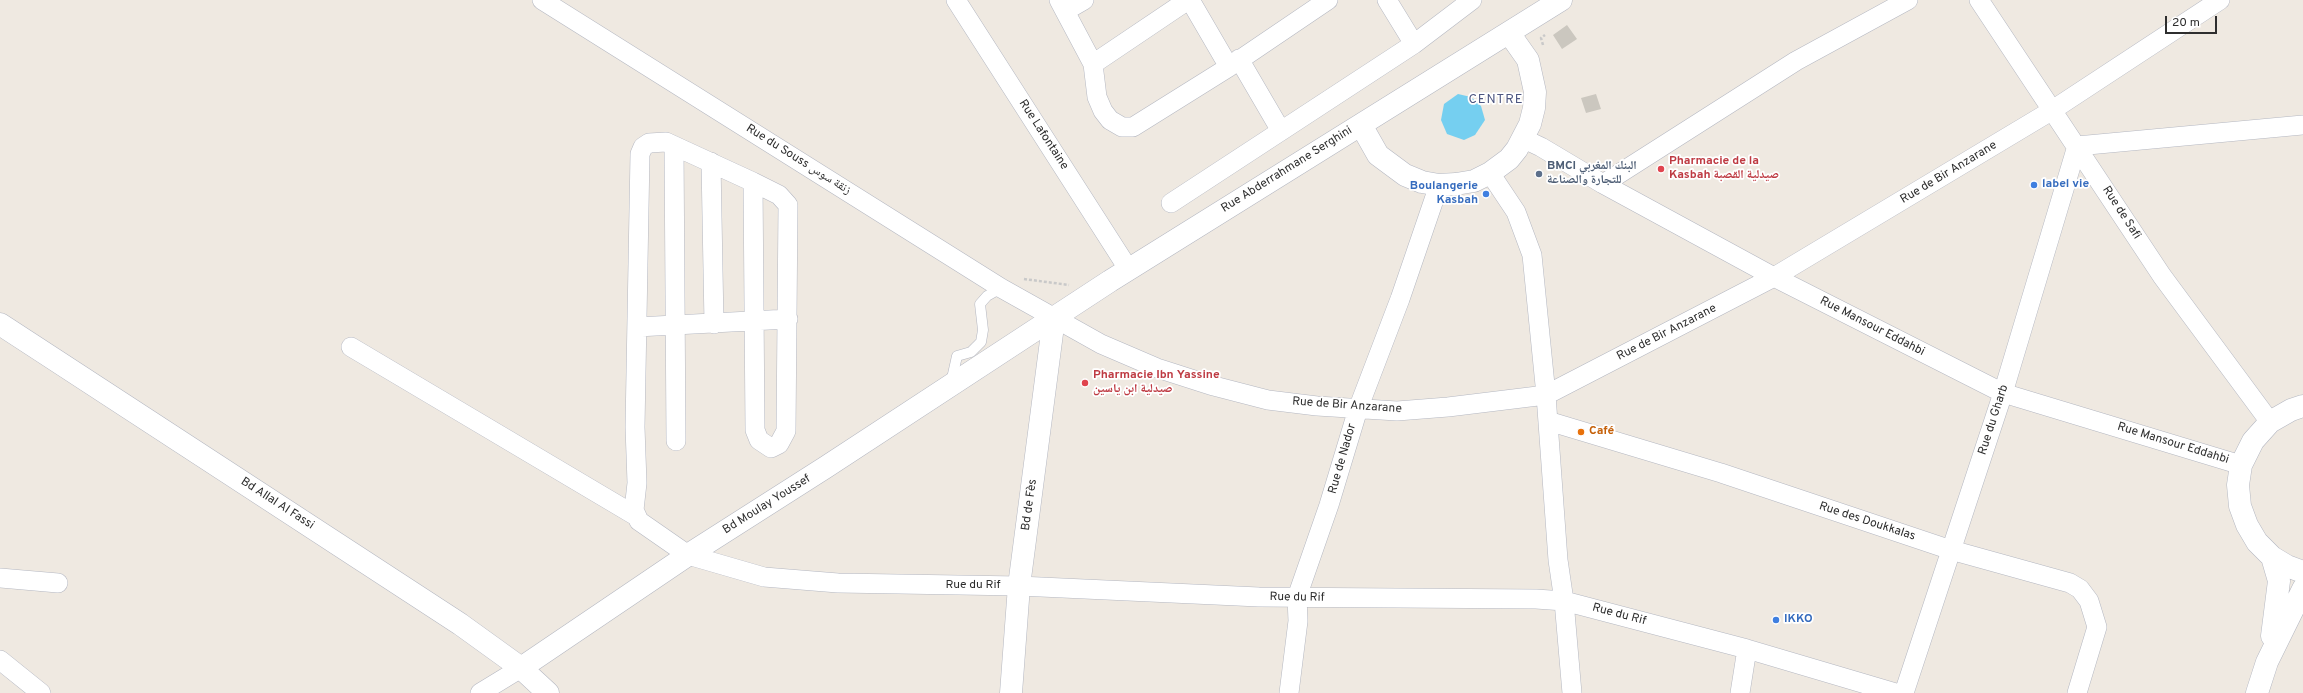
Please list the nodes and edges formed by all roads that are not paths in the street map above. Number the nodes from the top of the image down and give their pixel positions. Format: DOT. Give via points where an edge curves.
graph roads {
  1 [pos="542,0"];
  2 [pos="956,0"];
  3 [pos="1084,0"];
  4 [pos="1189,0"];
  5 [pos="1328,0"];
  6 [pos="1387,0"];
  7 [pos="1561,0"];
  8 [pos="1908,0"];
  9 [pos="1979,0"];
  10 [pos="2220,0"];
  11 [pos="1470,1"];
  12 [pos="1062,6"];
  13 [pos="1509,33"];
  14 [pos="1414,44"];
  15 [pos="1234,63"];
  16 [pos="1093,64"];
  17 [pos="2051,111"];
  18 [pos="1361,125"];
  19 [pos="2303,125"];
  20 [pos="1281,131"];
  21 [pos="1524,139"];
  22 [pos="674,146"];
  23 [pos="2077,146"];
  24 [pos="711,162"];
  25 [pos="1490,173"];
  26 [pos="753,182"];
  27 [pos="1603,184"];
  28 [pos="1439,185"];
  29 [pos="1171,203"];
  30 [pos="1129,270"];
  31 [pos="1774,278"];
  32 [pos="1002,288"];
  33 [pos="1054,318"];
  34 [pos="788,319"];
  35 [pos="754,321"];
  36 [pos="0,324"];
  37 [pos="714,324"];
  38 [pos="675,326"];
  39 [pos="637,327"];
  40 [pos="351,347"];
  41 [pos="950,386"];
  42 [pos="2004,393"];
  43 [pos="1546,394"];
  44 [pos="2303,406"];
  45 [pos="1358,409"];
  46 [pos="1548,421"];
  47 [pos="2270,422"];
  48 [pos="676,442"];
  49 [pos="2241,465"];
  50 [pos="636,516"];
  51 [pos="1951,550"];
  52 [pos="688,554"];
  53 [pos="2272,557"];
  54 [pos="2303,572"];
  55 [pos="0,578"];
  56 [pos="58,583"];
  57 [pos="1019,586"];
  58 [pos="2303,590"];
  59 [pos="1297,597"];
  60 [pos="1564,601"];
  61 [pos="1747,649"];
  62 [pos="0,660"];
  63 [pos="2267,662"];
  64 [pos="521,668"];
  65 [pos="41,693"];
  66 [pos="480,693"];
  67 [pos="548,693"];
  68 [pos="1011,693"];
  69 [pos="1290,693"];
  70 [pos="1572,693"];
  71 [pos="1740,693"];
  72 [pos="1896,693"];
  73 [pos="1904,693"];
  74 [pos="2077,693"];
  75 [pos="2257,693"];
  1 -- 32 [label="street, Rue du Souss زنقة سوس"];
  2 -- 30 [label="street, Rue Lafontaine"];
  3 -- 12 [label="street"];
  4 -- 15 [label="street"];
  4 -- 16 [label="street"];
  5 -- 15 [label="street"];
  6 -- 14 [label="street"];
  7 -- 13 [label="street"];
  8 -- 27 [label="street" via="1796,61"];
  9 -- 17 [label="street, Rue de Safi"];
  10 -- 17 [label="street, Rue de Bir Anzarane"];
  11 -- 14 [label="street"];
  12 -- 16 [label="street"];
  13 -- 18 [label="street"];
  13 -- 21 [label="street, Rue Abderrahmane Serghini" via="1528,60 1535,92 1533,114"];
  14 -- 20 [label="street"];
  15 -- 16 [label="street" via="1146,120 1126,128 1110,120 1103,111 1097,97"];
  15 -- 20 [label="street"];
  17 -- 23 [label="street, Rue de Safi"];
  17 -- 31 [label="street, Rue de Bir Anzarane"];
  18 -- 28 [label="street, Rue Abderrahmane Serghini" via="1378,154 1391,166 1405,176"];
  18 -- 30 [label="street, Rue Abderrahmane Serghini"];
  19 -- 23 [label="street"];
  20 -- 29 [label="street"];
  21 -- 25 [label="street, Rue Abderrahmane Serghini" via="1509,159"];
  21 -- 27 [label="street, Rue Mansour Eddahbi"];
  22 -- 24 [label="street"];
  22 -- 38 [label="street"];
  22 -- 39 [label="street" via="654,141 645,145 640,154"];
  23 -- 42 [label="street, Rue du Gharb"];
  23 -- 47 [label="street, Rue de Safi" via="2162,276"];
  24 -- 26 [label="street"];
  24 -- 37 [label="street"];
  25 -- 28 [label="street, Rue Abderrahmane Serghini" via="1474,181"];
  25 -- 43 [label="street" via="1516,212 1532,256"];
  26 -- 34 [label="street" via="779,195 788,205"];
  26 -- 35 [label="street"];
  27 -- 31 [label="street, Rue Mansour Eddahbi"];
  28 -- 45 [label="street, Rue de Nador" via="1400,299"];
  30 -- 33 [label="street, Rue Abderrahmane Serghini"];
  31 -- 42 [label="street, Rue Mansour Eddahbi"];
  31 -- 43 [label="street, Rue de Bir Anzarane"];
  32 -- 33 [label="street, Rue du Souss زنقة سوس"];
  32 -- 41 [label="lane" via="987,296 980,304 983,330 980,342 971,352 957,356"];
  33 -- 41 [label="street, Bd Moulay Youssef"];
  33 -- 45 [label="street, Rue de Bir Anzarane" via="1101,344 1157,368 1210,385 1268,400"];
  33 -- 57 [label="street, Bd de Fès"];
  34 -- 35 [label="street"];
  34 -- 35 [label="street" via="786,431 779,444 771,448 758,440 755,430"];
  35 -- 37 [label="street"];
  36 -- 64 [label="street, Bd Allal Al Fassi" via="370,564"];
  37 -- 38 [label="street"];
  38 -- 39 [label="street"];
  38 -- 48 [label="street"];
  39 -- 50 [label="street" via="637,483 634,510"];
  40 -- 50 [label="street, Rue du Rif"];
  41 -- 52 [label="street, Bd Moulay Youssef"];
  42 -- 49 [label="street, Rue Mansour Eddahbi"];
  42 -- 51 [label="street, Rue du Gharb"];
  43 -- 45 [label="street, Rue de Bir Anzarane" via="1448,407 1397,411"];
  43 -- 46 [label="street"];
  44 -- 47 [label="street"];
  45 -- 59 [label="street, Rue de Nador" via="1330,505"];
  46 -- 51 [label="street, Rue des Doukkalas" via="1721,474"];
  46 -- 60 [label="street" via="1558,560"];
  47 -- 49 [label="street" via="2252,441"];
  49 -- 53 [label="street" via="2238,485 2240,506 2257,542"];
  50 -- 52 [label="street, Rue du Rif" via="639,521"];
  51 -- 73 [label="street, Rue du Gharb"];
  51 -- 74 [label="street, Rue des Doukkalas" via="2070,583 2086,596 2092,607 2096,626"];
  52 -- 57 [label="street, Rue du Rif" via="764,577 838,584"];
  52 -- 64 [label="street, Bd Moulay Youssef"];
  53 -- 54 [label="street"];
  53 -- 63 [label="street" via="2279,581"];
  55 -- 56 [label="street"];
  57 -- 59 [label="street, Rue du Rif"];
  57 -- 68 [label="street, Bd de Fès"];
  58 -- 63 [label="street"];
  59 -- 60 [label="street, Rue du Rif"];
  59 -- 69 [label="street, Rue de Nador" via="1298,621"];
  60 -- 61 [label="street, Rue du Rif"];
  60 -- 70 [label="street"];
  61 -- 71 [label="street"];
  61 -- 72 [label="street, Rue du Rif"];
  62 -- 65 [label="street"];
  63 -- 75 [label="street"];
  64 -- 66 [label="street, Bd Moulay Youssef"];
  64 -- 67 [label="street, Bd Allal Al Fassi"];
}
